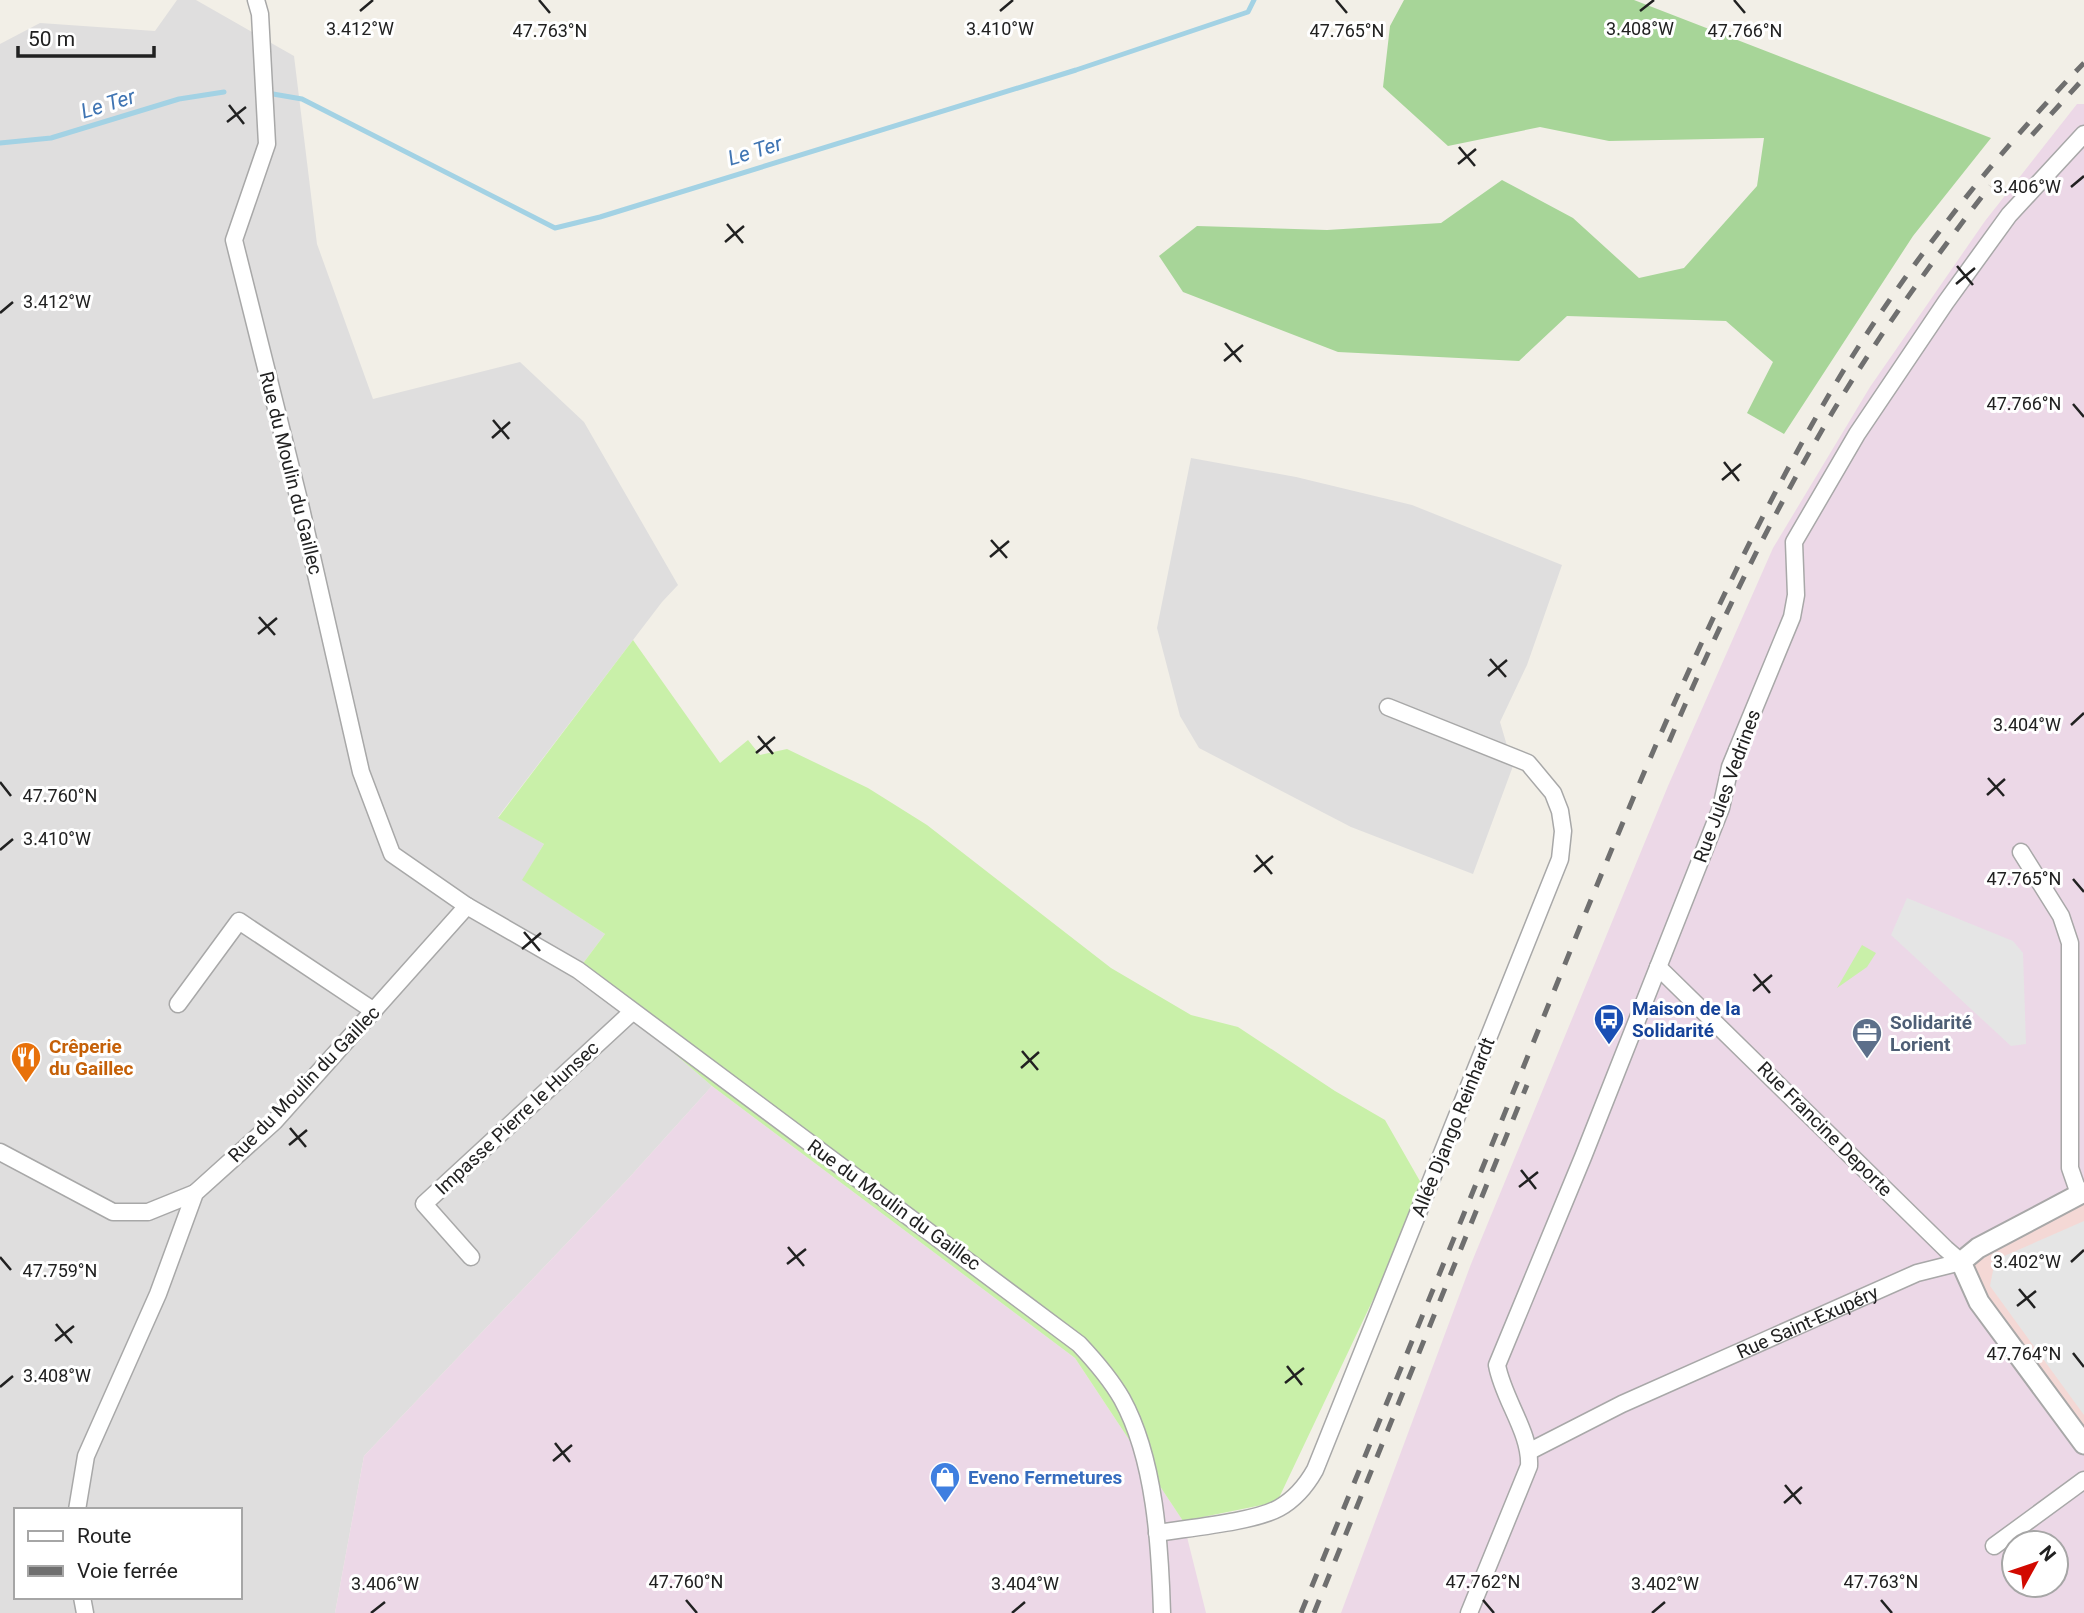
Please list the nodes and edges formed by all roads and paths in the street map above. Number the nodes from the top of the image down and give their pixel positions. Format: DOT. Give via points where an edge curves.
graph roads {
  1 [pos="256,0"];
  2 [pos="2084,134"];
  3 [pos="1388,706"];
  4 [pos="2021,852"];
  5 [pos="467,906"];
  6 [pos="1658,967"];
  7 [pos="178,1004"];
  8 [pos="374,1011"];
  9 [pos="632,1012"];
  10 [pos="0,1153"];
  11 [pos="2082,1193"];
  12 [pos="195,1194"];
  13 [pos="471,1257"];
  14 [pos="1961,1262"];
  15 [pos="2084,1444"];
  16 [pos="1530,1451"];
  17 [pos="2084,1480"];
  18 [pos="77,1508"];
  19 [pos="1157,1533"];
  20 [pos="1994,1546"];
  21 [pos="1162,1613"];
  22 [pos="1469,1613"];
  1 -- 5 [label="street, Rue du Moulin du Gaillec" via="267,144 234,240 360,772 392,854"];
  2 -- 6 [label="street, Rue Jules Vedrines" via="2009,215 1946,302 1857,434 1794,542 1792,617 1730,767 1721,808"];
  3 -- 19 [label="street, Allée Django Reinhardt" via="1528,763 1553,793 1560,811 1560,859 1307,1484 1277,1510"];
  4 -- 11 [label="street" via="2061,916 2070,943 2070,1168"];
  5 -- 8 [label="street, Rue du Moulin du Gaillec"];
  5 -- 9 [label="street, Rue du Moulin du Gaillec" via="578,970"];
  6 -- 14 [label="street, Rue Francine Deporte"];
  6 -- 16 [label="street, Rue Jules Vedrines" via="1497,1365 1500,1384"];
  7 -- 8 [label="street" via="239,921"];
  8 -- 12 [label="street, Rue du Moulin du Gaillec" via="275,1121"];
  9 -- 13 [label="street, Impasse Pierre le Hunsec" via="424,1204"];
  9 -- 19 [label="street, Rue du Moulin du Gaillec" via="1079,1344 1110,1380 1130,1417 1145,1462"];
  10 -- 12 [label="street" via="113,1212 148,1212"];
  11 -- 14 [label="street, Rue Saint-Exupéry" via="1978,1248"];
  12 -- 18 [label="street, Rue du Moulin du Gaillec" via="158,1294 86,1456"];
  14 -- 15 [label="street" via="1979,1302"];
  14 -- 16 [label="street, Rue Saint-Exupéry" via="1917,1273"];
  16 -- 22 [label="street" via="1529,1466"];
  17 -- 20 [label="street"];
  19 -- 21 [label="street, Rue du Moulin du Gaillec"];
}
